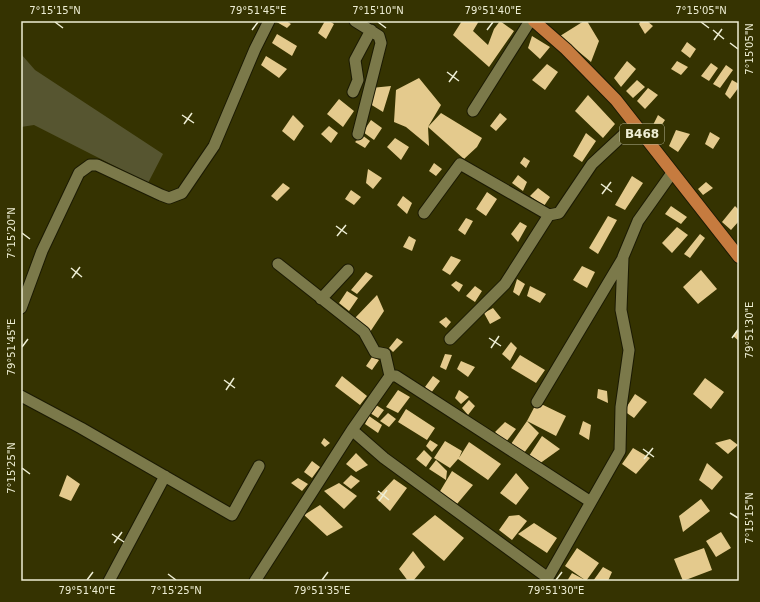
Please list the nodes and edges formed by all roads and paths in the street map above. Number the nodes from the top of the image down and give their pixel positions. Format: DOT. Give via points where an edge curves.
graph roads {
  1 [pos="269,21"];
  2 [pos="355,21"];
  3 [pos="530,21"];
  4 [pos="534,21"];
  5 [pos="371,30"];
  6 [pos="352,92"];
  7 [pos="473,111"];
  8 [pos="634,124"];
  9 [pos="358,134"];
  10 [pos="672,173"];
  11 [pos="424,213"];
  12 [pos="549,215"];
  13 [pos="623,257"];
  14 [pos="739,257"];
  15 [pos="278,264"];
  16 [pos="348,270"];
  17 [pos="321,298"];
  18 [pos="21,308"];
  19 [pos="450,338"];
  20 [pos="390,376"];
  21 [pos="21,396"];
  22 [pos="537,402"];
  23 [pos="352,430"];
  24 [pos="259,466"];
  25 [pos="165,476"];
  26 [pos="591,502"];
  27 [pos="255,580"];
  28 [pos="547,580"];
  29 [pos="109,581"];
  1 -- 18 [label="street" via="214,146 182,193 165,197 90,165 79,173 48,237"];
  2 -- 5 [label="street"];
  3 -- 7 [label="street"];
  4 -- 8 [label="main road, B468" via="566,49 616,100"];
  5 -- 6 [label="street" via="355,60 358,80"];
  5 -- 9 [label="street" via="379,36 380,43"];
  8 -- 10 [label="main road, B468"];
  8 -- 12 [label="street" via="592,164 559,213"];
  10 -- 13 [label="street" via="638,221"];
  10 -- 14 [label="main road, B468"];
  11 -- 12 [label="street" via="460,164"];
  12 -- 19 [label="street" via="504,284"];
  13 -- 22 [label="street"];
  13 -- 26 [label="street" via="621,310 629,350 621,406 620,451"];
  15 -- 17 [label="street"];
  16 -- 17 [label="street"];
  17 -- 20 [label="street" via="364,332 375,352 386,354"];
  20 -- 23 [label="street"];
  20 -- 26 [label="street" via="396,376"];
  21 -- 25 [label="street"];
  23 -- 27 [label="street"];
  23 -- 28 [label="street" via="384,458"];
  24 -- 25 [label="street" via="232,515"];
  25 -- 29 [label="street"];
  26 -- 28 [label="street"];
}
